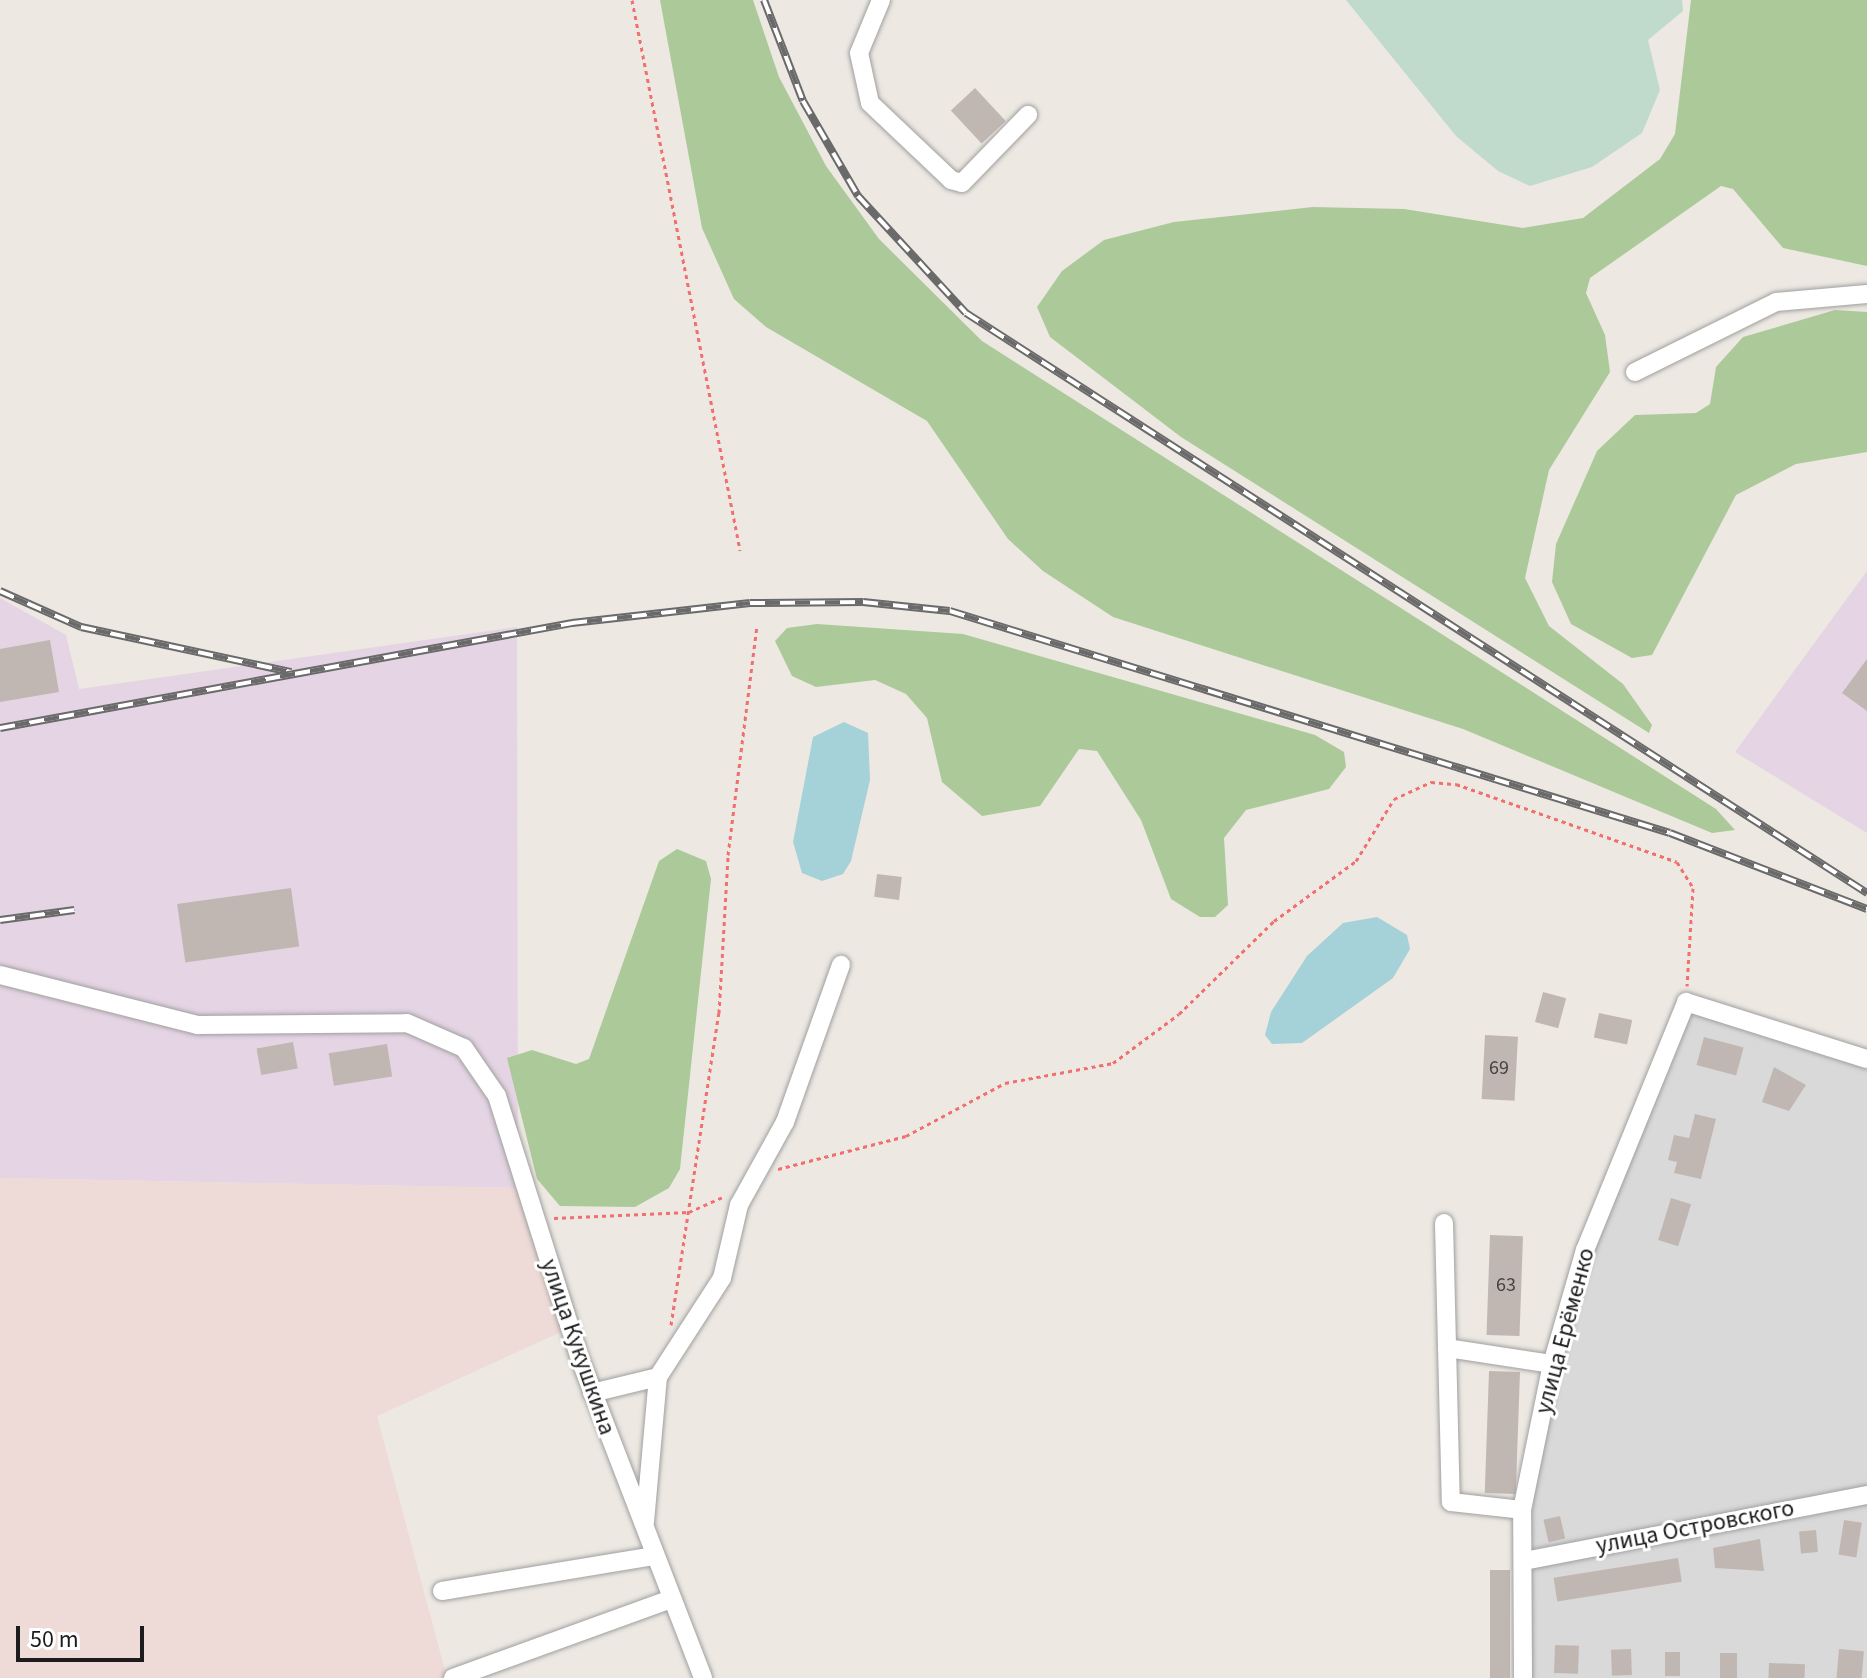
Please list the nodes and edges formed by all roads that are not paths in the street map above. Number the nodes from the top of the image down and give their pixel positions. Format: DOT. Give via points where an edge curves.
graph roads {
  1 [pos="881,0"];
  2 [pos="1028,115"];
  3 [pos="1867,294"];
  4 [pos="1635,372"];
  5 [pos="841,965"];
  6 [pos="0,975"];
  7 [pos="1867,1059"];
  8 [pos="1444,1223"];
  9 [pos="1447,1348"];
  10 [pos="1552,1364"];
  11 [pos="658,1377"];
  12 [pos="592,1393"];
  13 [pos="1867,1495"];
  14 [pos="1522,1510"];
  15 [pos="645,1536"];
  16 [pos="653,1556"];
  17 [pos="1524,1561"];
  18 [pos="442,1591"];
  19 [pos="671,1599"];
  20 [pos="452,1674"];
  21 [pos="703,1678"];
  22 [pos="1523,1678"];
  1 -- 2 [label="street" via="859,53 870,103 951,180 962,183"];
  3 -- 4 [label="street" via="1776,302"];
  5 -- 11 [label="street" via="785,1122 739,1205 722,1278"];
  6 -- 12 [label="street, улица Кукушкина" via="198,1025 352,1020 436,1031 464,1048 497,1096"];
  7 -- 10 [label="street, улица Ерёменко" via="1686,1002 1585,1250"];
  8 -- 9 [label="street"];
  9 -- 10 [label="street"];
  9 -- 14 [label="street" via="1451,1502"];
  10 -- 14 [label="street, улица Ерёменко"];
  11 -- 12 [label="street"];
  11 -- 15 [label="street"];
  12 -- 15 [label="street, улица Кукушкина"];
  13 -- 17 [label="street, улица Островского"];
  14 -- 17 [label="street, улица Ерёменко"];
  15 -- 16 [label="street, улица Кукушкина"];
  16 -- 18 [label="street"];
  16 -- 19 [label="street, улица Кукушкина"];
  17 -- 22 [label="street, улица Ерёменко"];
  19 -- 20 [label="street"];
  19 -- 21 [label="street, улица Кукушкина"];
}
